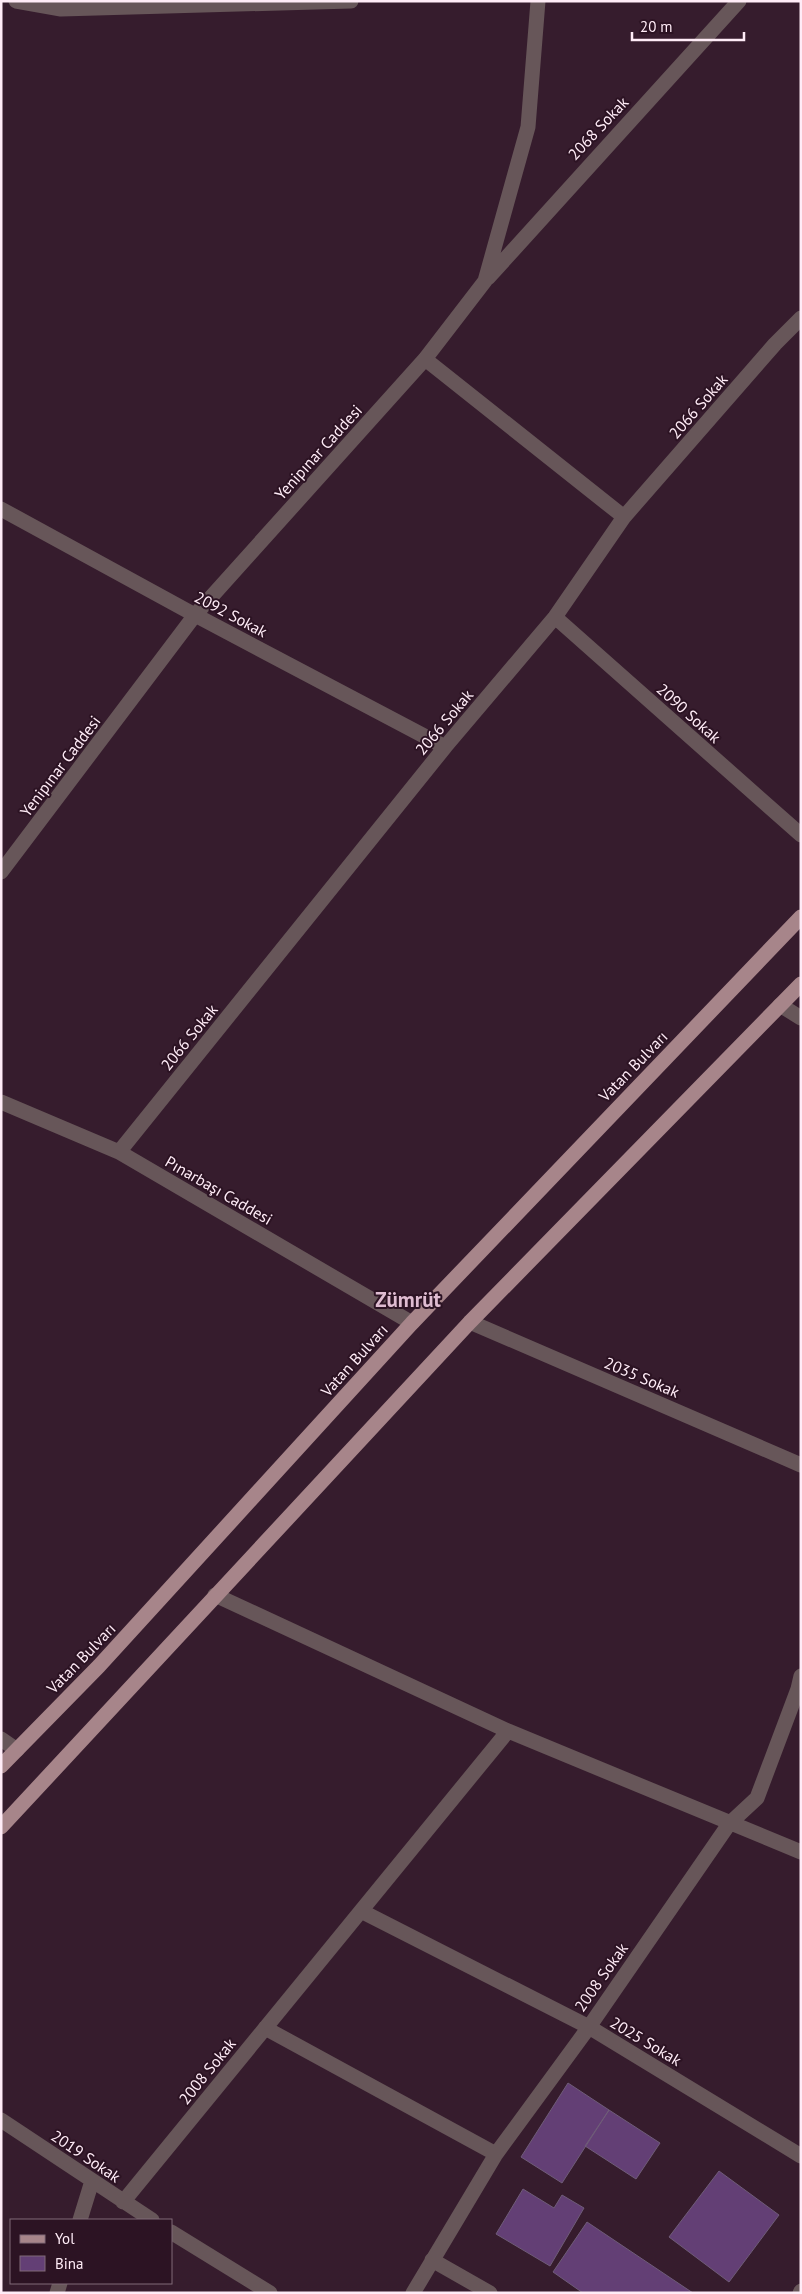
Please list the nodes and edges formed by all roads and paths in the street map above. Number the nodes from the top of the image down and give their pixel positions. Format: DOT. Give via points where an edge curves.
graph roads {
  1 [pos="16,1"];
  2 [pos="350,1"];
  3 [pos="538,1"];
  4 [pos="739,1"];
  5 [pos="485,281"];
  6 [pos="801,318"];
  7 [pos="425,359"];
  8 [pos="1,509"];
  9 [pos="624,516"];
  10 [pos="195,615"];
  11 [pos="555,617"];
  12 [pos="445,747"];
  13 [pos="801,835"];
  14 [pos="1,872"];
  15 [pos="801,917"];
  16 [pos="801,984"];
  17 [pos="780,1005"];
  18 [pos="801,1018"];
  19 [pos="1,1102"];
  20 [pos="119,1152"];
  21 [pos="470,1322"];
  22 [pos="412,1323"];
  23 [pos="801,1465"];
  24 [pos="215,1596"];
  25 [pos="801,1676"];
  26 [pos="508,1731"];
  27 [pos="1,1739"];
  28 [pos="17,1750"];
  29 [pos="1,1766"];
  30 [pos="730,1824"];
  31 [pos="1,1827"];
  32 [pos="801,1852"];
  33 [pos="361,1911"];
  34 [pos="588,2027"];
  35 [pos="265,2028"];
  36 [pos="1,2120"];
  37 [pos="496,2154"];
  38 [pos="801,2156"];
  39 [pos="92,2181"];
  40 [pos="123,2202"];
  41 [pos="80,2219"];
  42 [pos="150,2219"];
  43 [pos="172,2233"];
  44 [pos="432,2260"];
  45 [pos="270,2293"];
  46 [pos="414,2293"];
  47 [pos="490,2293"];
  1 -- 2 [label="street" via="61,9"];
  3 -- 5 [label="street, Yenipınar Caddesi" via="528,127"];
  4 -- 5 [label="street, 2068 Sokak"];
  5 -- 7 [label="street, Yenipınar Caddesi"];
  6 -- 9 [label="street, 2066 Sokak"];
  7 -- 9 [label="street"];
  7 -- 10 [label="street, Yenipınar Caddesi"];
  8 -- 10 [label="street, 2092 Sokak"];
  9 -- 11 [label="street, 2066 Sokak"];
  10 -- 12 [label="street, 2092 Sokak"];
  10 -- 14 [label="street, Yenipınar Caddesi"];
  11 -- 12 [label="street, 2066 Sokak"];
  11 -- 13 [label="street, 2090 Sokak"];
  12 -- 20 [label="street, 2066 Sokak"];
  15 -- 22 [label="main road, Vatan Bulvarı"];
  16 -- 17 [label="main road"];
  17 -- 18 [label="street"];
  17 -- 21 [label="main road"];
  19 -- 20 [label="street, Pınarbaşı Caddesi"];
  20 -- 22 [label="street, Pınarbaşı Caddesi"];
  21 -- 23 [label="street, 2035 Sokak"];
  21 -- 24 [label="main road"];
  22 -- 28 [label="main road, Vatan Bulvarı"];
  24 -- 26 [label="street"];
  24 -- 31 [label="main road"];
  25 -- 30 [label="street, 2008 Sokak" via="757,1798"];
  26 -- 30 [label="street"];
  26 -- 33 [label="street, 2008 Sokak"];
  27 -- 28 [label="street"];
  28 -- 29 [label="main road, Vatan Bulvarı"];
  30 -- 32 [label="street"];
  30 -- 34 [label="street, 2008 Sokak"];
  33 -- 34 [label="street, 2025 Sokak"];
  33 -- 35 [label="street, 2008 Sokak"];
  34 -- 37 [label="street, 2008 Sokak"];
  34 -- 38 [label="street, 2025 Sokak"];
  35 -- 37 [label="street"];
  35 -- 40 [label="street, 2008 Sokak"];
  36 -- 39 [label="street, 2019 Sokak"];
  37 -- 44 [label="street, 2008 Sokak"];
  39 -- 40 [label="street, 2019 Sokak"];
  39 -- 41 [label="street"];
  40 -- 42 [label="street, 2019 Sokak"];
  43 -- 45 [label="street"];
  44 -- 46 [label="street, 2008 Sokak"];
  44 -- 47 [label="street"];
}
